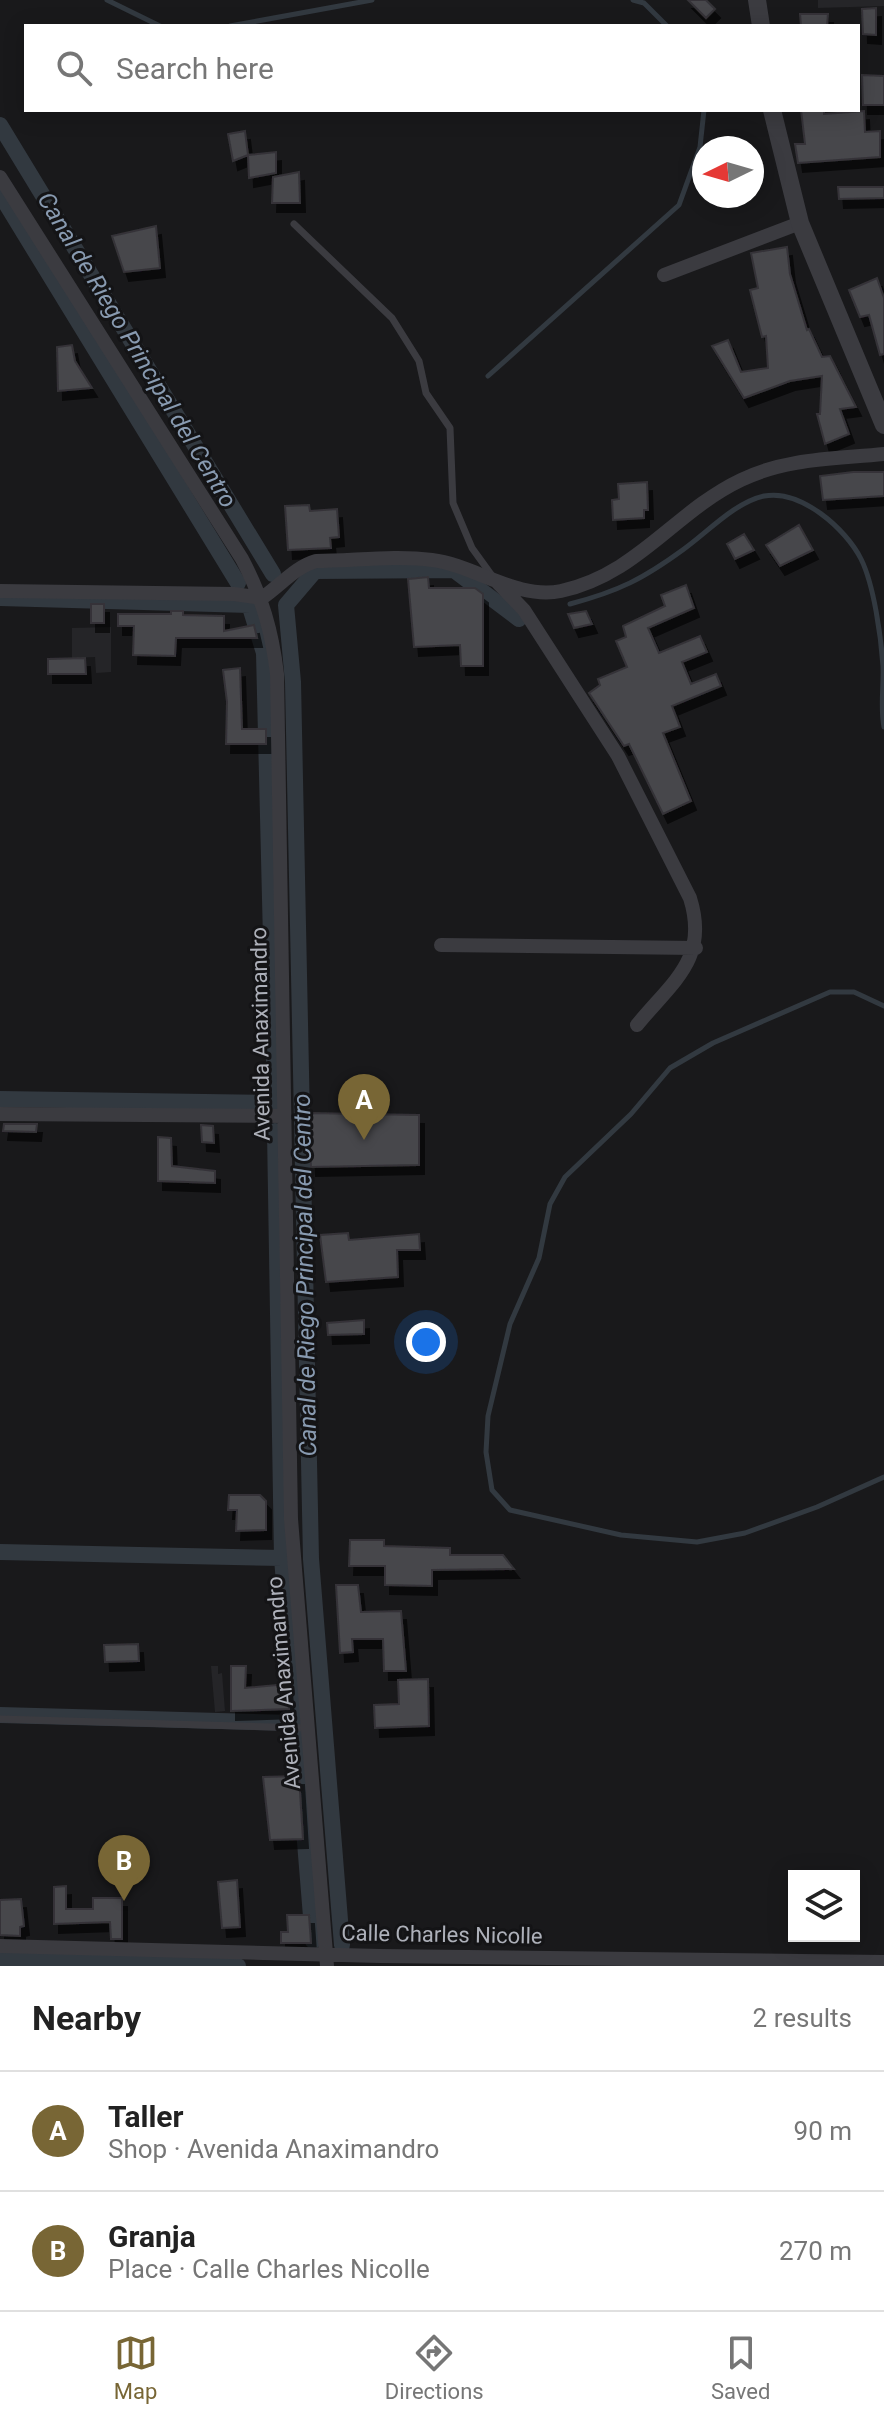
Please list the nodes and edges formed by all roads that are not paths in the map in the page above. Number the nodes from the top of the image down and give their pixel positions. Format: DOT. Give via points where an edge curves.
graph roads {
  1 [pos="757,0"];
  2 [pos="761,24"];
  3 [pos="772,112"];
  4 [pos="0,177"];
  5 [pos="800,223"];
  6 [pos="294,224"];
  7 [pos="664,275"];
  8 [pos="884,425"];
  9 [pos="884,454"];
  10 [pos="494,579"];
  11 [pos="0,591"];
  12 [pos="262,598"];
  13 [pos="441,945"];
  14 [pos="696,948"];
  15 [pos="637,1025"];
  16 [pos="0,1114"];
  17 [pos="283,1116"];
  18 [pos="0,1719"];
  19 [pos="310,1728"];
  20 [pos="0,1946"];
  21 [pos="326,1960"];
  22 [pos="884,1962"];
  1 -- 2 [label="street"];
  3 -- 5 [label="street"];
  4 -- 12 [label="street, Avenida Anaximandro"];
  5 -- 7 [label="street"];
  5 -- 8 [label="street"];
  6 -- 10 [label="lane" via="392,318 419,361 426,393 450,428 453,503 472,548"];
  9 -- 10 [label="street" via="782,464 741,479 646,551 582,585 533,593"];
  10 -- 12 [label="street" via="430,559 316,561 299,566"];
  10 -- 14 [label="street" via="524,610 640,796 690,898 697,920"];
  11 -- 12 [label="street"];
  12 -- 17 [label="street, Avenida Anaximandro" via="277,674"];
  13 -- 14 [label="street"];
  14 -- 15 [label="street"];
  16 -- 17 [label="street"];
  17 -- 19 [label="street, Avenida Anaximandro" via="291,1519"];
  18 -- 19 [label="lane"];
  19 -- 21 [label="street, Avenida Anaximandro"];
  20 -- 21 [label="street, Calle Charles Nicolle"];
  21 -- 22 [label="street, Calle Charles Nicolle"];
}
